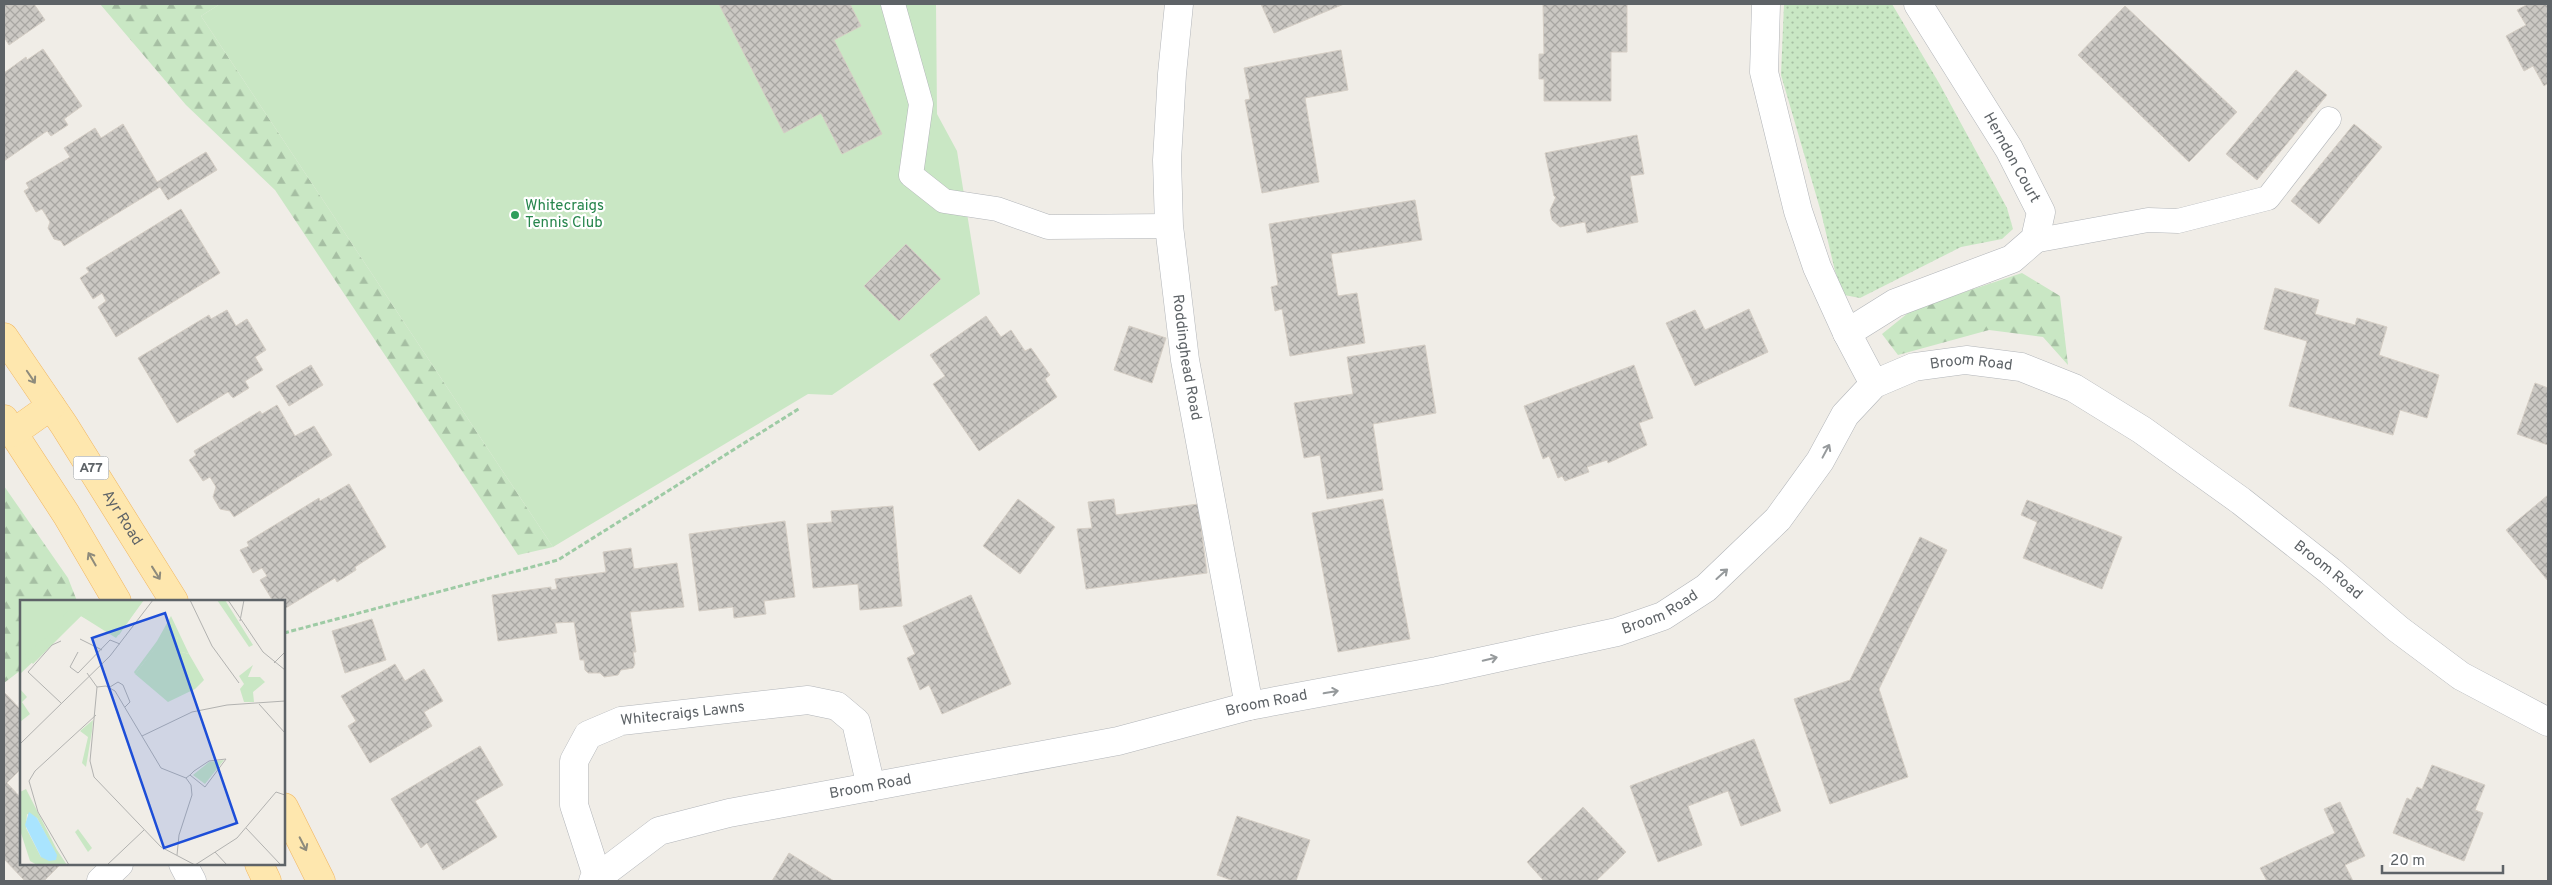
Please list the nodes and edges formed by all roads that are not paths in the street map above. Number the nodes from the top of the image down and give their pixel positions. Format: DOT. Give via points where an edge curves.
graph roads {
  1 [pos="893,4"];
  2 [pos="1179,4"];
  3 [pos="1766,4"];
  4 [pos="1918,4"];
  5 [pos="2329,119"];
  6 [pos="1169,226"];
  7 [pos="2033,241"];
  8 [pos="1847,333"];
  9 [pos="4,337"];
  10 [pos="1874,384"];
  11 [pos="51,406"];
  12 [pos="8,426"];
  13 [pos="116,600"];
  14 [pos="171,600"];
  15 [pos="1249,706"];
  16 [pos="2548,722"];
  17 [pos="871,787"];
  18 [pos="285,809"];
  19 [pos="118,865"];
  20 [pos="184,865"];
  21 [pos="259,865"];
  22 [pos="595,879"];
  23 [pos="101,881"];
  24 [pos="192,881"];
  25 [pos="267,881"];
  26 [pos="321,881"];
  1 -- 6 [label="lane" via="921,104 910,175 944,201 997,209 1048,227"];
  2 -- 6 [label="street, Roddinghead Road" via="1167,160"];
  3 -- 8 [label="street" via="1764,72 1798,211 1817,267"];
  4 -- 7 [label="street, Herndon Court" via="2009,149 2041,212"];
  5 -- 7 [label="lane" via="2268,198 2178,221 2148,220"];
  6 -- 15 [label="street, Roddinghead Road" via="1185,360"];
  7 -- 8 [label="street" via="2012,259 1895,303"];
  8 -- 10 [label="street"];
  9 -- 11 [label="main road, Ayr Road / A77, one-way"];
  15 -- 10 [label="street, Broom Road, one-way" via="1436,671 1617,632 1663,616 1706,588 1778,519 1820,461 1845,415"];
  10 -- 16 [label="street, Broom Road" via="1914,367 1966,360 2021,367 2074,388 2142,430 2241,501 2460,676"];
  11 -- 12 [label="main road"];
  11 -- 14 [label="main road, Ayr Road / A77, one-way"];
  13 -- 12 [label="main road, one-way" via="66,514"];
  15 -- 17 [label="street, Broom Road" via="1118,741"];
  17 -- 22 [label="street, Broom Road" via="730,813 659,831"];
  17 -- 22 [label="street, Whitecraigs Lawns" via="856,722 837,706 808,700 621,721 588,735 574,761 574,805"];
  18 -- 26 [label="main road, one-way"];
  19 -- 23 [label="street"];
  20 -- 24 [label="street"];
  21 -- 25 [label="main road"];
}
